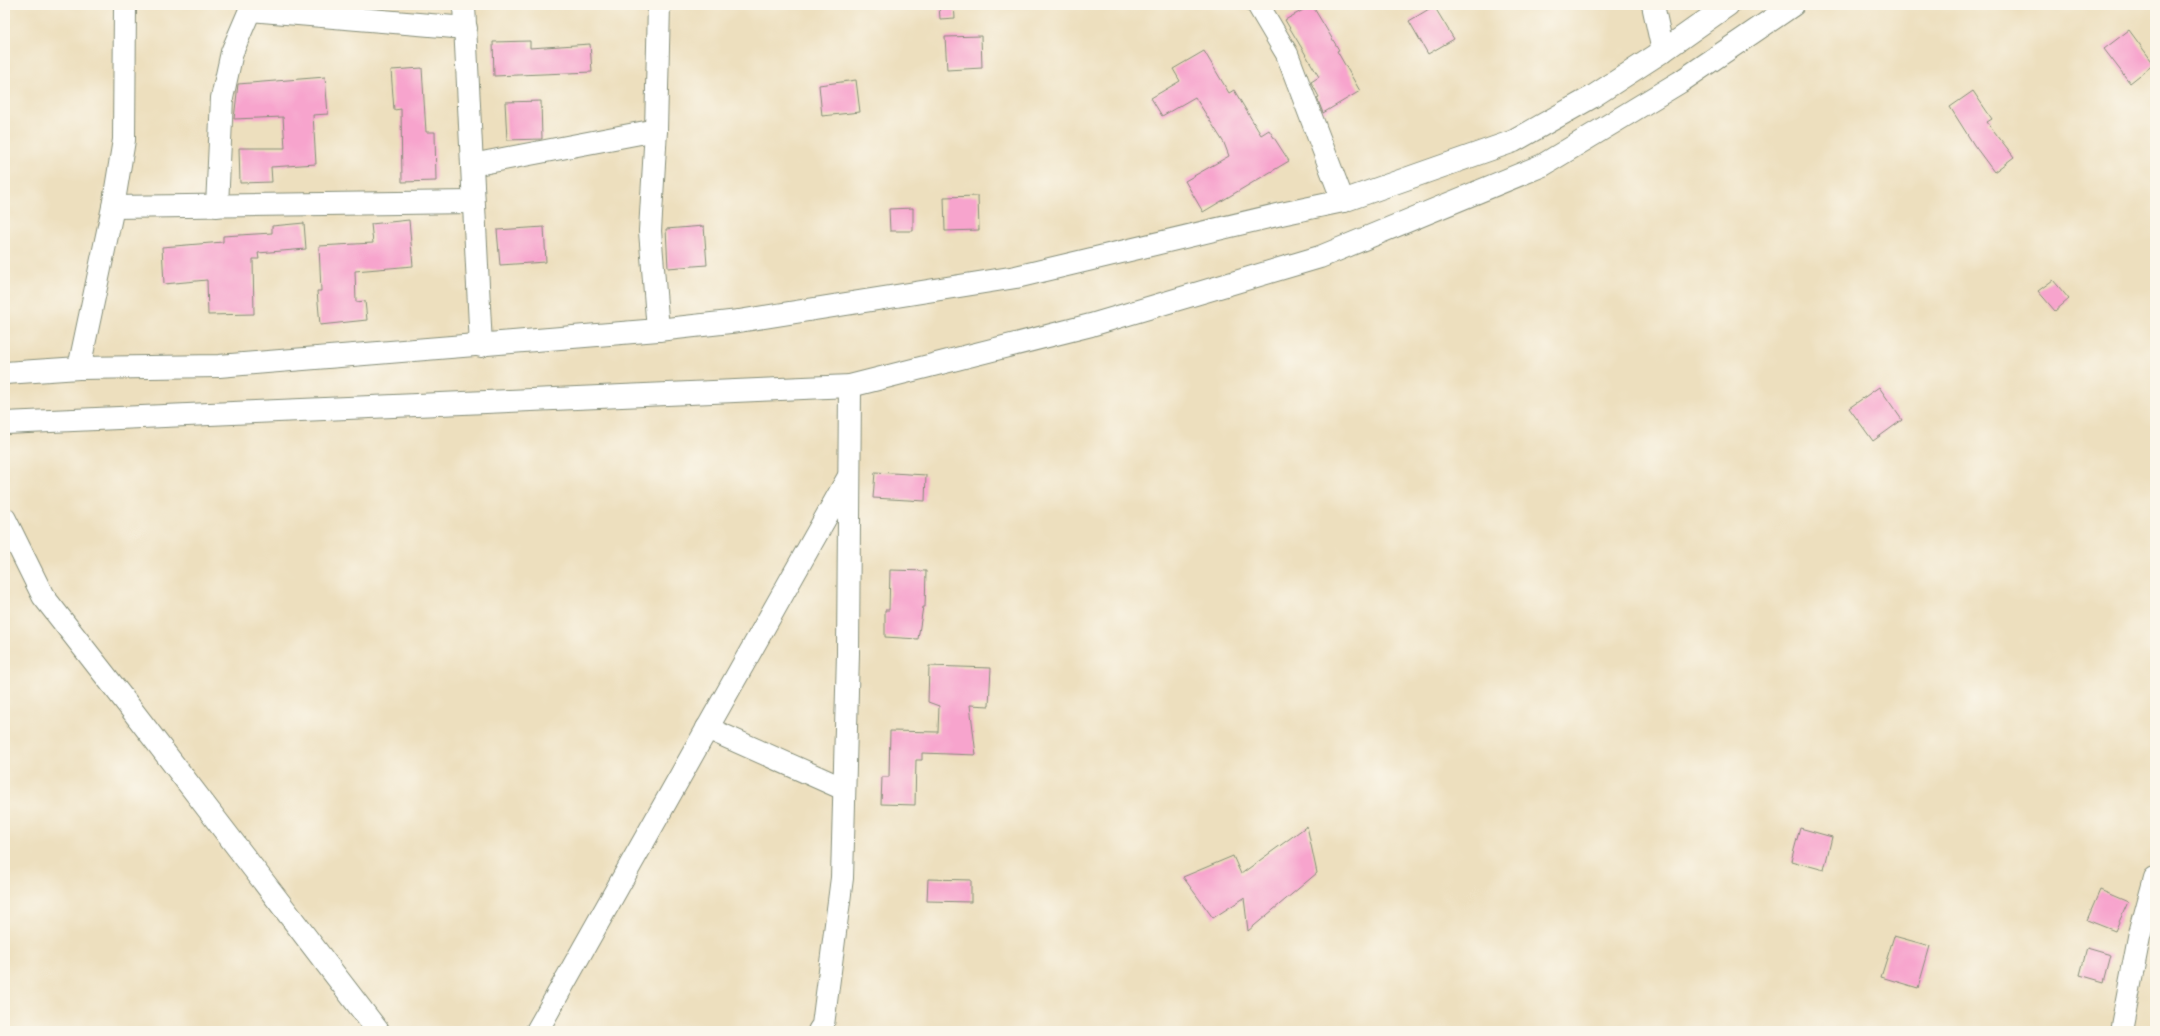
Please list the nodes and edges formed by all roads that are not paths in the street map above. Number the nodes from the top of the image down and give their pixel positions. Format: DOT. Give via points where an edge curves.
graph roads {
  1 [pos="125,5"];
  2 [pos="464,5"];
  3 [pos="658,5"];
  4 [pos="1258,5"];
  5 [pos="1653,5"];
  6 [pos="1728,5"];
  7 [pos="1794,5"];
  8 [pos="250,8"];
  9 [pos="466,28"];
  10 [pos="1663,51"];
  11 [pos="656,130"];
  12 [pos="472,165"];
  13 [pos="1343,201"];
  14 [pos="473,202"];
  15 [pos="217,206"];
  16 [pos="113,207"];
  17 [pos="658,330"];
  18 [pos="481,346"];
  19 [pos="80,368"];
  20 [pos="5,373"];
  21 [pos="850,386"];
  22 [pos="5,422"];
  23 [pos="850,476"];
  24 [pos="5,520"];
  25 [pos="707,728"];
  26 [pos="844,789"];
  27 [pos="2155,878"];
  28 [pos="2147,937"];
  29 [pos="822,1029"];
  30 [pos="378,1031"];
  31 [pos="537,1031"];
  32 [pos="2121,1031"];
  1 -- 16 [label="street" via="124,140"];
  2 -- 9 [label="street"];
  3 -- 11 [label="street"];
  4 -- 13 [label="street" via="1287,54"];
  5 -- 10 [label="street"];
  6 -- 10 [label="street"];
  7 -- 21 [label="street" via="1680,82 1543,165 1320,257 1090,325"];
  8 -- 9 [label="street"];
  8 -- 15 [label="street" via="232,52 222,98"];
  9 -- 12 [label="street"];
  10 -- 13 [label="street" via="1592,97 1514,141"];
  11 -- 12 [label="street"];
  11 -- 17 [label="street" via="650,231"];
  12 -- 14 [label="street"];
  13 -- 17 [label="street" via="1016,278 739,321"];
  14 -- 15 [label="street"];
  14 -- 18 [label="street"];
  15 -- 16 [label="street"];
  16 -- 19 [label="street"];
  17 -- 18 [label="street"];
  18 -- 19 [label="street" via="219,366"];
  19 -- 20 [label="street"];
  21 -- 22 [label="street"];
  21 -- 23 [label="street"];
  23 -- 25 [label="street"];
  23 -- 26 [label="street"];
  24 -- 30 [label="street" via="42,596"];
  25 -- 26 [label="street"];
  25 -- 31 [label="street"];
  26 -- 29 [label="street" via="842,878"];
  27 -- 28 [label="street"];
  28 -- 32 [label="street"];
}
